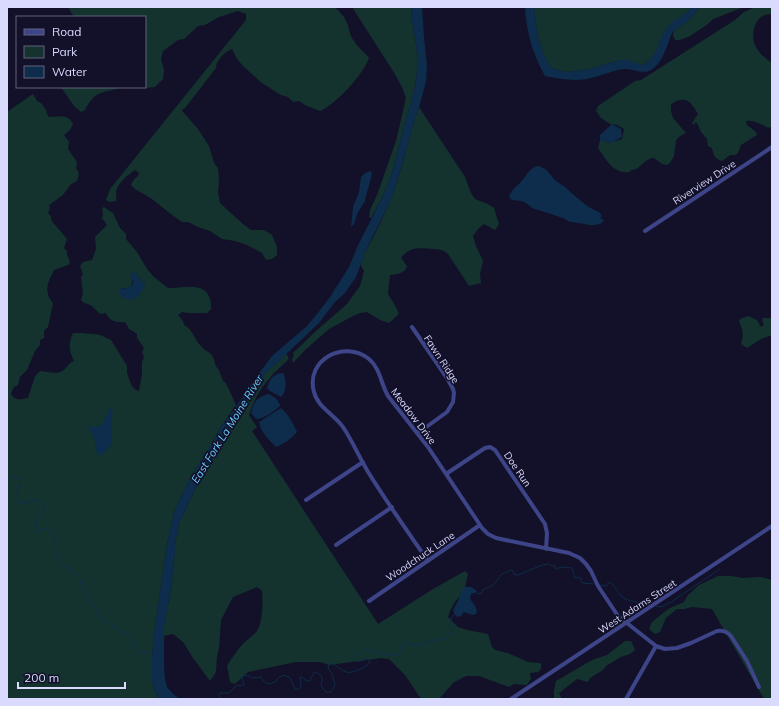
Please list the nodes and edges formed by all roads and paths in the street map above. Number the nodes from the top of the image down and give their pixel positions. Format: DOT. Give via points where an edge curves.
graph roads {
  1 [pos="772,147"];
  2 [pos="645,231"];
  3 [pos="412,327"];
  4 [pos="418,433"];
  5 [pos="363,462"];
  6 [pos="446,474"];
  7 [pos="306,500"];
  8 [pos="392,507"];
  9 [pos="480,525"];
  10 [pos="772,526"];
  11 [pos="336,545"];
  12 [pos="546,549"];
  13 [pos="428,561"];
  14 [pos="369,601"];
  15 [pos="626,622"];
  16 [pos="656,646"];
  17 [pos="760,687"];
  18 [pos="511,699"];
  19 [pos="626,699"];
  1 -- 2 [label="street, Riverview Drive"];
  3 -- 4 [label="street, Fawn Ridge" via="447,378 454,394 447,412"];
  4 -- 5 [label="street, Meadow Drive" via="388,396 370,359 353,351 331,354 316,370 313,379 314,392 322,406 342,425"];
  4 -- 6 [label="street, Meadow Drive"];
  5 -- 7 [label="street"];
  5 -- 8 [label="street, Meadow Drive"];
  6 -- 9 [label="street, Meadow Drive"];
  6 -- 12 [label="street, Doe Run" via="485,448 495,450 545,524"];
  8 -- 11 [label="street"];
  8 -- 13 [label="street, Meadow Drive"];
  9 -- 12 [label="street, Meadow Drive" via="496,538"];
  9 -- 13 [label="street, Woodchuck Lane"];
  10 -- 15 [label="street, West Adams Street"];
  12 -- 15 [label="street, Meadow Drive" via="569,553 582,560 618,616"];
  13 -- 14 [label="street, Woodchuck Lane"];
  15 -- 16 [label="street, Meadow Drive"];
  15 -- 18 [label="street, West Adams Street"];
  16 -- 17 [label="street" via="665,649 678,648 717,631 726,632 744,655"];
  16 -- 19 [label="street"];
}
